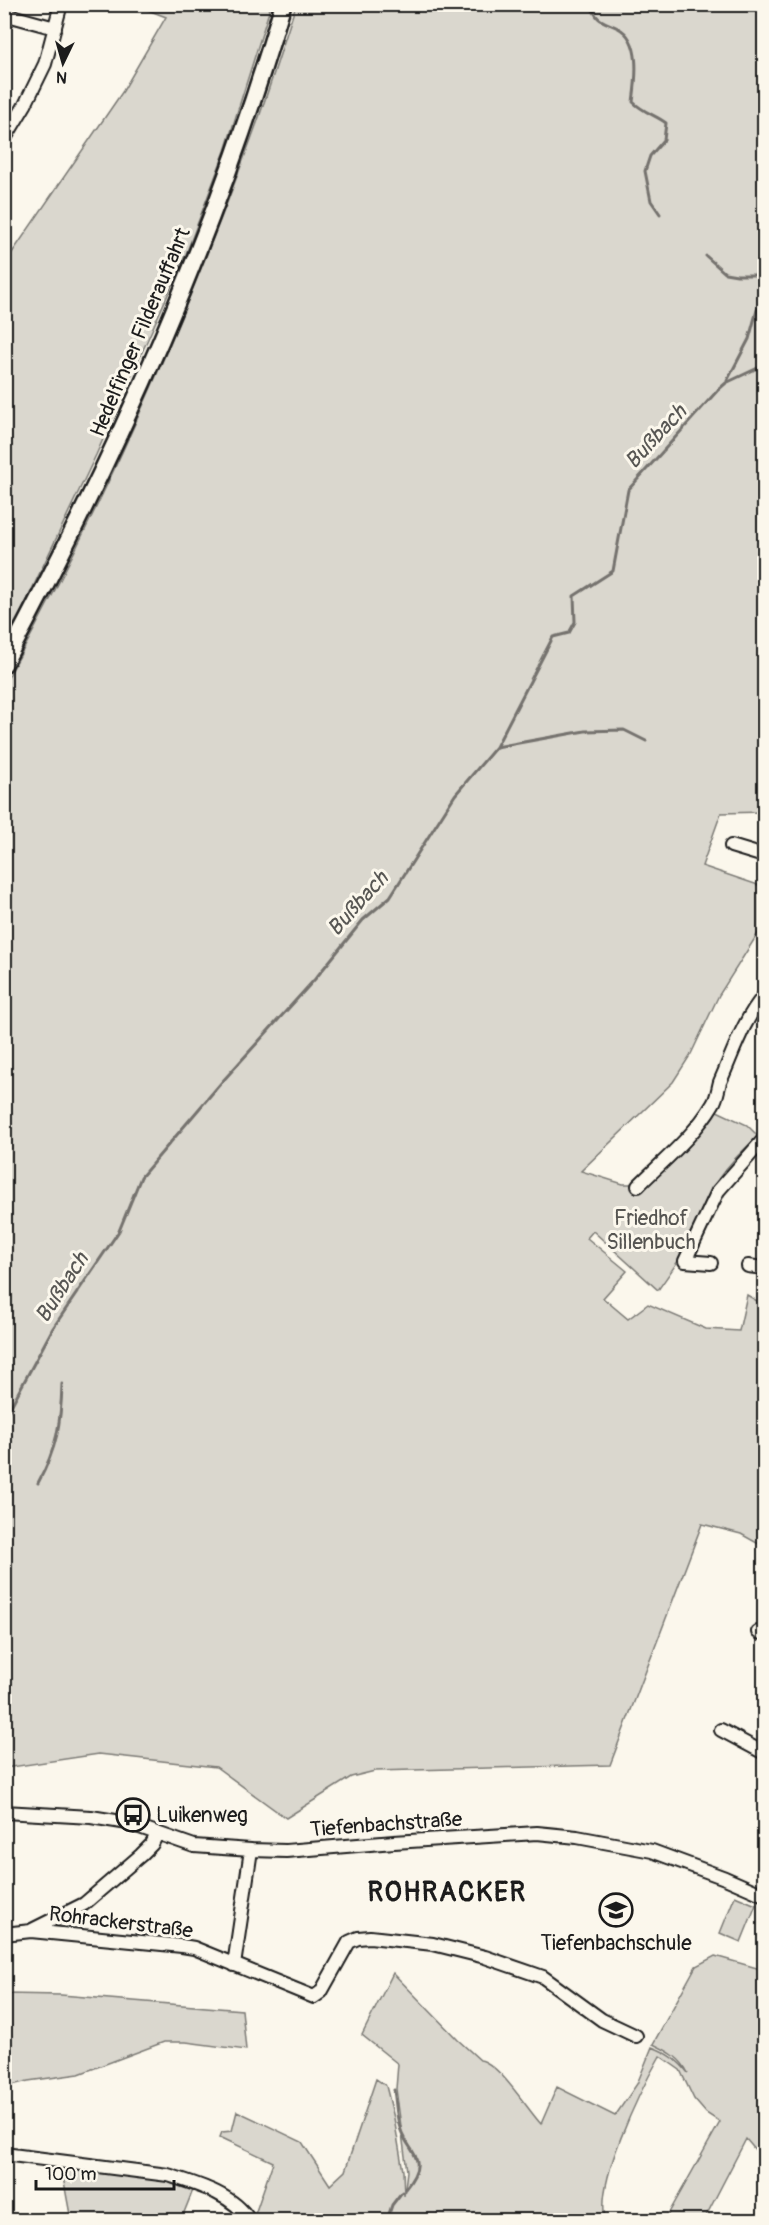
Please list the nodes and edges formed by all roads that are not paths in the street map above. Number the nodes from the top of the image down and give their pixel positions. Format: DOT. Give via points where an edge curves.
graph roads {
  1 [pos="61,4"];
  2 [pos="283,4"];
  3 [pos="4,14"];
  4 [pos="55,28"];
  5 [pos="4,140"];
  6 [pos="4,664"];
  7 [pos="731,846"];
  8 [pos="765,856"];
  9 [pos="765,996"];
  10 [pos="765,1139"];
  11 [pos="638,1186"];
  12 [pos="711,1263"];
  13 [pos="748,1266"];
  14 [pos="765,1268"];
  15 [pos="720,1730"];
  16 [pos="765,1754"];
  17 [pos="4,1812"];
  18 [pos="157,1834"];
  19 [pos="251,1850"];
  20 [pos="765,1895"];
  21 [pos="31,1931"];
  22 [pos="4,1934"];
  23 [pos="234,1965"];
  24 [pos="636,2036"];
  25 [pos="4,2154"];
  26 [pos="249,2220"];
  1 -- 4 [label="street"];
  2 -- 6 [label="main road, Hedelfinger Filderauffahrt" via="247,118 151,364 77,525"];
  3 -- 4 [label="street"];
  4 -- 5 [label="street" via="45,64"];
  7 -- 8 [label="street"];
  9 -- 11 [label="street" via="754,1007 736,1044 715,1102 696,1128"];
  10 -- 12 [label="street" via="718,1191 685,1261"];
  13 -- 14 [label="street"];
  15 -- 16 [label="street"];
  17 -- 18 [label="street, Tiefenbachstraße" via="92,1817 128,1823"];
  18 -- 19 [label="street, Tiefenbachstraße" via="194,1846"];
  18 -- 21 [label="street" via="141,1855 84,1904"];
  19 -- 20 [label="street, Tiefenbachstraße" via="286,1851 537,1833 652,1851"];
  19 -- 23 [label="street"];
  21 -- 22 [label="street, Rohrackerstraße"];
  21 -- 23 [label="street, Rohrackerstraße" via="194,1948"];
  23 -- 24 [label="street, Rohrackerstraße" via="314,1997 321,1992 350,1942 358,1938 433,1944 543,1977 602,2020"];
  25 -- 26 [label="street" via="168,2175 231,2201"];
}
